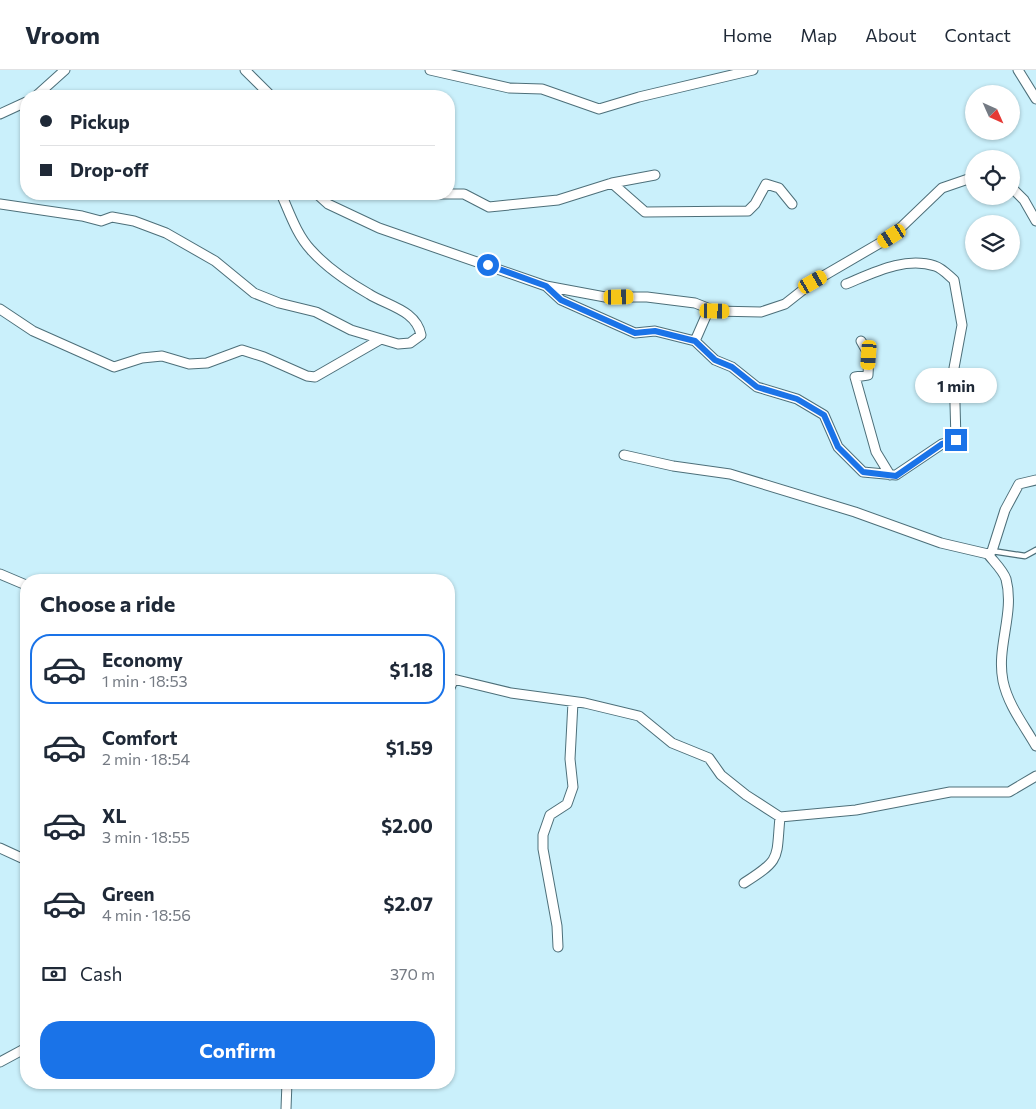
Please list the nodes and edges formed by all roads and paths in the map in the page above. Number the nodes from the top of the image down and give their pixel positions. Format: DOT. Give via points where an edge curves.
graph roads {
  1 [pos="64,70"];
  2 [pos="245,70"];
  3 [pos="430,70"];
  4 [pos="754,70"];
  5 [pos="1018,70"];
  6 [pos="42,90"];
  7 [pos="265,90"];
  8 [pos="1036,98"];
  9 [pos="20,105"];
  10 [pos="0,114"];
  11 [pos="655,175"];
  12 [pos="965,180"];
  13 [pos="612,183"];
  14 [pos="455,194"];
  15 [pos="1020,196"];
  16 [pos="284,200"];
  17 [pos="324,200"];
  18 [pos="0,204"];
  19 [pos="792,204"];
  20 [pos="1036,222"];
  21 [pos="846,284"];
  22 [pos="546,286"];
  23 [pos="0,309"];
  24 [pos="709,309"];
  25 [pos="381,339"];
  26 [pos="695,341"];
  27 [pos="861,341"];
  28 [pos="624,455"];
  29 [pos="890,475"];
  30 [pos="1036,480"];
  31 [pos="1036,550"];
  32 [pos="990,552"];
  33 [pos="0,574"];
  34 [pos="20,582"];
  35 [pos="455,680"];
  36 [pos="573,702"];
  37 [pos="1036,746"];
  38 [pos="1036,776"];
  39 [pos="780,817"];
  40 [pos="0,848"];
  41 [pos="20,857"];
  42 [pos="744,883"];
  43 [pos="558,947"];
  44 [pos="20,1051"];
  45 [pos="0,1062"];
  46 [pos="287,1089"];
  47 [pos="286,1109"];
  1 -- 6 [label="street"];
  2 -- 7 [label="street"];
  3 -- 4 [label="street" via="509,88 542,89 599,109"];
  5 -- 8 [label="street"];
  9 -- 10 [label="street"];
  11 -- 13 [label="street"];
  12 -- 24 [label="street" via="942,188 892,236 813,282 785,304 761,312"];
  13 -- 14 [label="street" via="558,200 489,207 464,194"];
  13 -- 19 [label="street" via="645,212 748,212 766,184 779,188"];
  15 -- 20 [label="street"];
  16 -- 25 [label="street" via="310,249 336,273 371,296 396,306 419,327 421,335 410,343 398,344"];
  17 -- 22 [label="street" via="379,228"];
  18 -- 25 [label="street" via="102,221 112,217 152,227 214,261 254,293 278,303 316,312 351,330"];
  21 -- 29 [label="street" via="889,266 911,263 936,266 954,280 962,325 954,368 956,440 942,444 896,476"];
  22 -- 24 [label="street" via="605,298 647,297 695,303"];
  22 -- 26 [label="street" via="561,300 635,333 655,331"];
  23 -- 25 [label="street" via="34,331 114,367 142,358 162,356 189,364 207,363 242,350 315,377"];
  24 -- 26 [label="street"];
  26 -- 29 [label="street" via="715,360 732,367 757,387 797,399 824,415 838,447 863,472"];
  27 -- 29 [label="street" via="869,355 868,375 856,377 857,386 876,452"];
  28 -- 32 [label="street" via="730,474 941,542"];
  30 -- 32 [label="street" via="1019,484 1005,510"];
  31 -- 32 [label="lane" via="1025,556"];
  32 -- 37 [label="street" via="1006,577 1008,605 1001,662 1006,695"];
  33 -- 34 [label="street"];
  35 -- 36 [label="street" via="511,693"];
  36 -- 39 [label="street" via="639,716 672,743 710,758 721,775"];
  36 -- 43 [label="street" via="570,759 573,787 567,804 550,815 543,835"];
  38 -- 39 [label="street" via="1010,792 950,792 856,810"];
  39 -- 42 [label="street" via="774,862"];
  40 -- 41 [label="street"];
  44 -- 45 [label="street"];
  46 -- 47 [label="street"];
}
